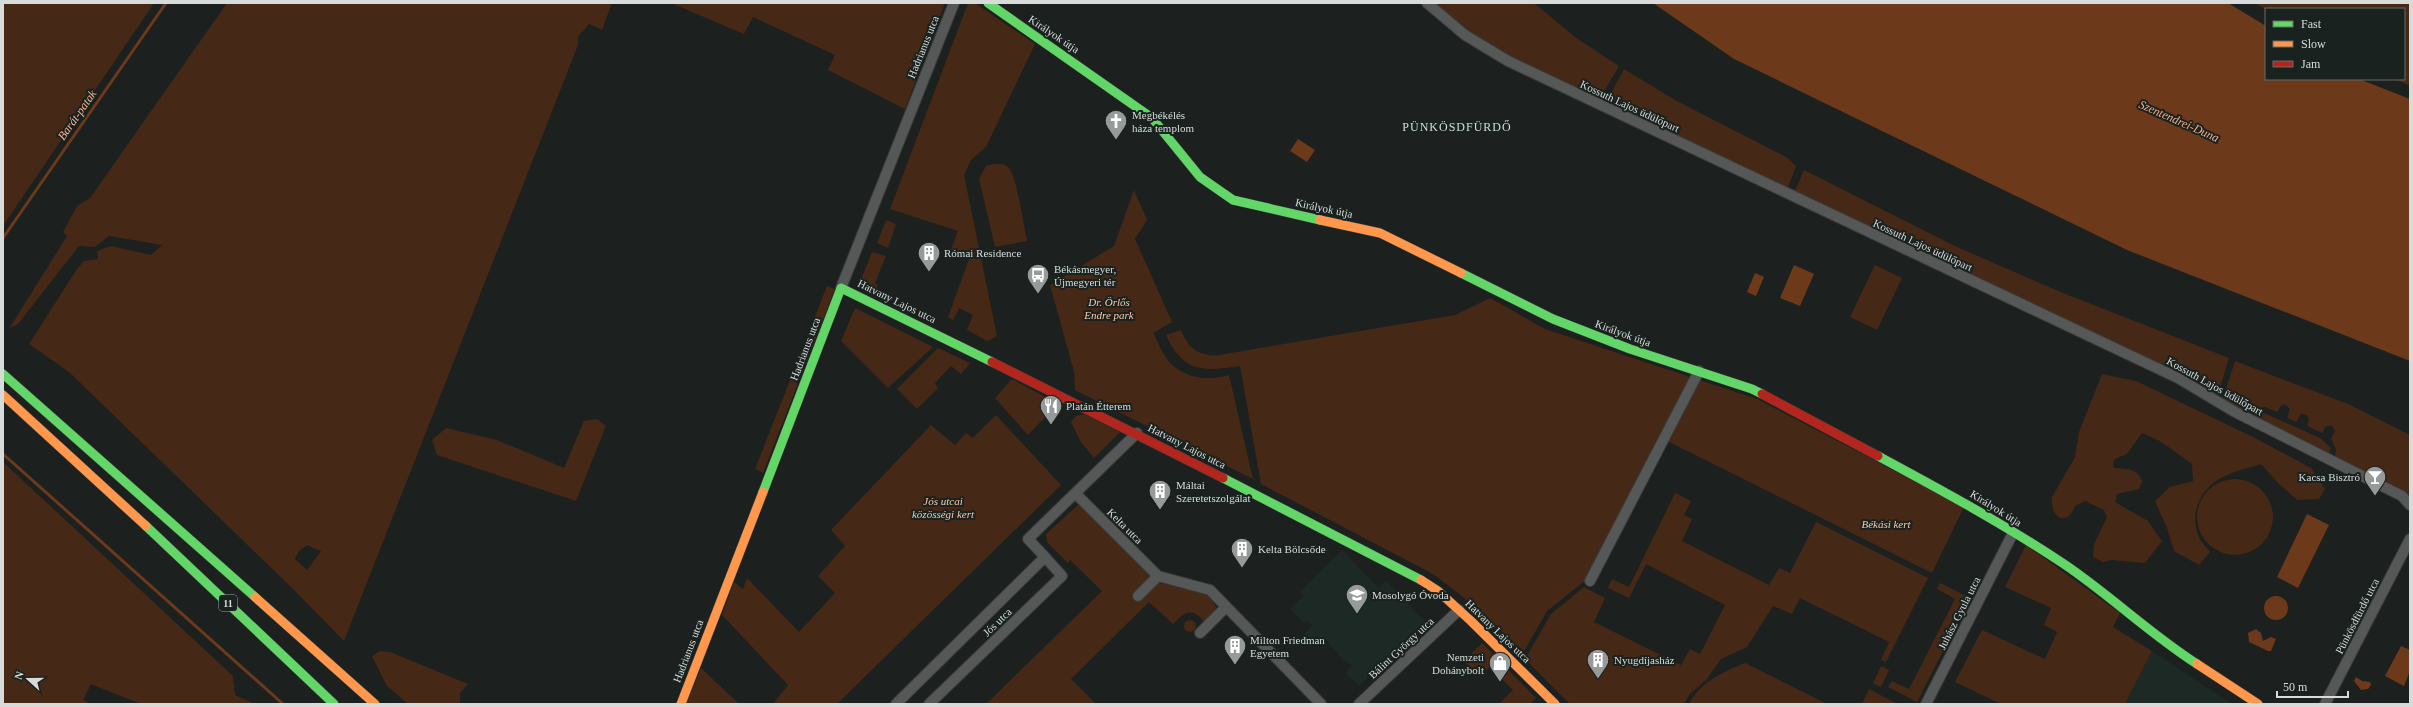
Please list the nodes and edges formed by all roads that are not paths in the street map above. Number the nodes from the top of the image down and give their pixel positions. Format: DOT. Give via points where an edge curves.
graph roads {
  1 [pos="954,3"];
  2 [pos="988,3"];
  3 [pos="1427,3"];
  4 [pos="841,288"];
  5 [pos="1699,371"];
  6 [pos="3,374"];
  7 [pos="3,395"];
  8 [pos="1137,433"];
  9 [pos="1076,494"];
  10 [pos="2410,506"];
  11 [pos="2013,533"];
  12 [pos="2410,539"];
  13 [pos="1045,557"];
  14 [pos="1158,576"];
  15 [pos="1590,581"];
  16 [pos="1138,596"];
  17 [pos="1226,607"];
  18 [pos="1459,610"];
  19 [pos="1200,633"];
  20 [pos="334,704"];
  21 [pos="375,704"];
  22 [pos="681,704"];
  23 [pos="896,704"];
  24 [pos="929,704"];
  25 [pos="1321,704"];
  26 [pos="1359,704"];
  27 [pos="1555,704"];
  28 [pos="1926,704"];
  29 [pos="2258,704"];
  30 [pos="2325,704"];
  1 -- 4 [label="street, Hadrianus utca"];
  2 -- 5 [label="street, Királyok útja" via="1152,118 1200,178 1233,200 1380,232 1553,319 1630,349"];
  3 -- 10 [label="street, Kossuth Lajos üdülőpart" via="1465,35 1508,61 2178,378 2235,412 2402,496"];
  4 -- 8 [label="street, Hatvany Lajos utca"];
  4 -- 22 [label="street, Hadrianus utca"];
  5 -- 11 [label="street, Királyok útja" via="1752,389 1951,494"];
  5 -- 15 [label="street"];
  6 -- 21 [label="street, 11"];
  7 -- 20 [label="street, 11" via="246,619"];
  8 -- 9 [label="street, Jós utca"];
  8 -- 18 [label="street, Hatvany Lajos utca" via="1426,583"];
  9 -- 13 [label="street, Jós utca" via="1028,539"];
  9 -- 14 [label="street, Kelta utca"];
  11 -- 28 [label="street, Juhász Gyula utca"];
  11 -- 29 [label="street, Királyok útja" via="2065,565 2173,649"];
  12 -- 30 [label="street, Pünkösdfürdő utca"];
  13 -- 23 [label="street, Jós utca"];
  13 -- 24 [label="street, Jós utca" via="1062,576"];
  14 -- 16 [label="street"];
  14 -- 17 [label="street, Kelta utca" via="1210,590"];
  17 -- 19 [label="street"];
  17 -- 25 [label="street, Kelta utca"];
  18 -- 26 [label="street, Bálint György utca"];
  18 -- 27 [label="street, Hatvany Lajos utca"];
}
